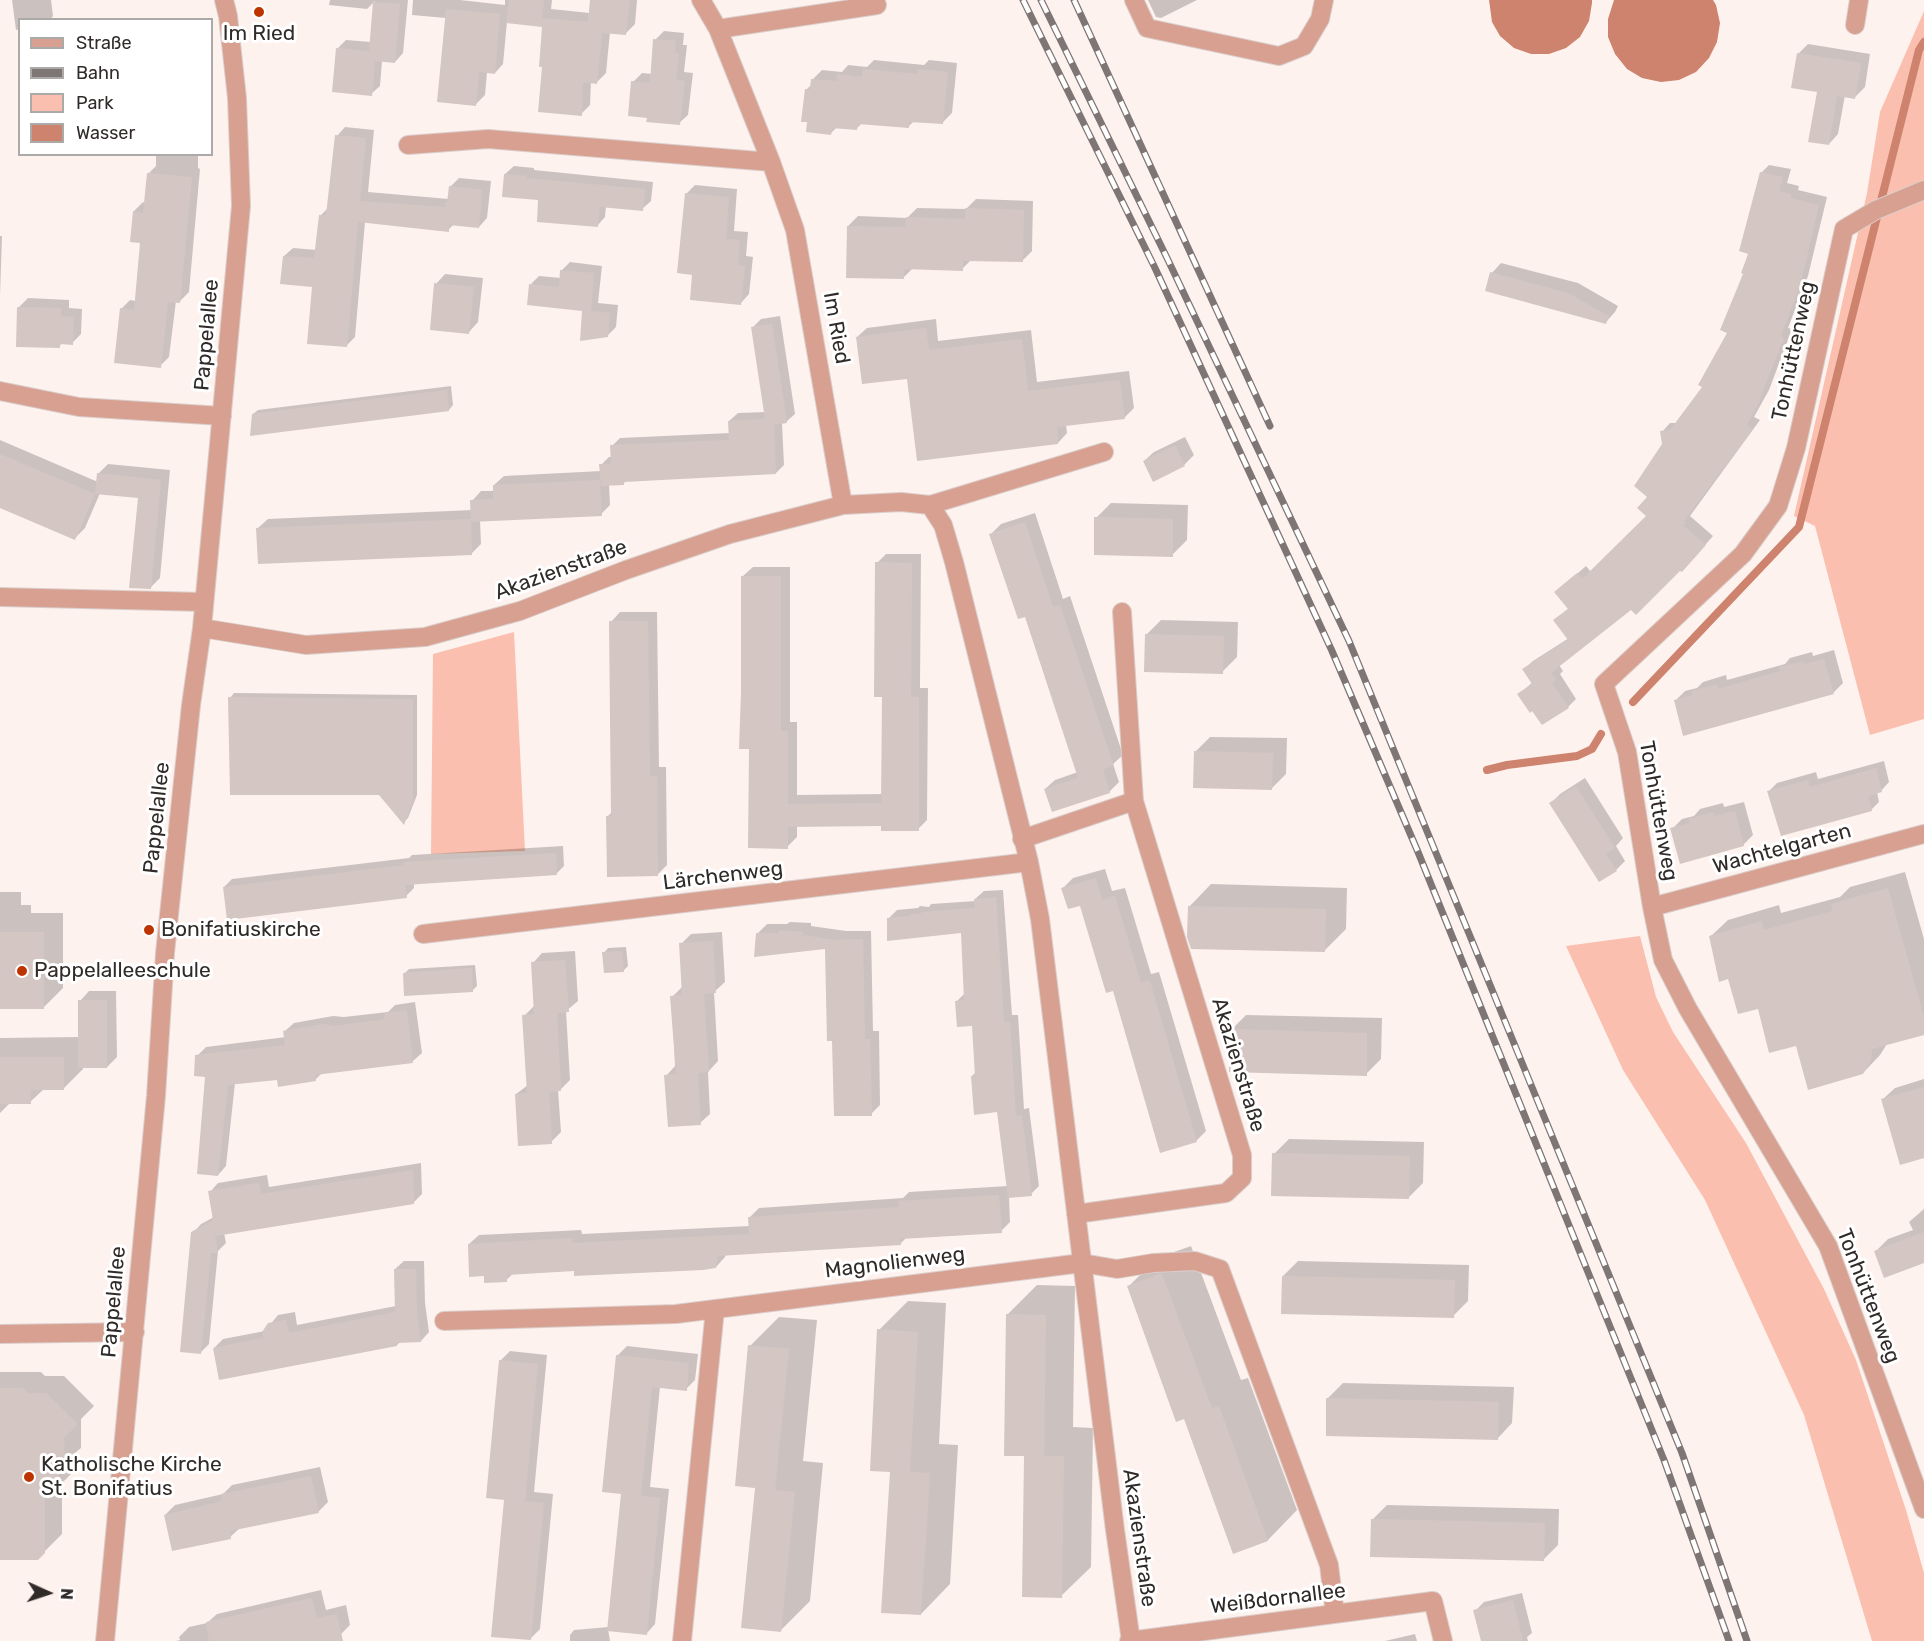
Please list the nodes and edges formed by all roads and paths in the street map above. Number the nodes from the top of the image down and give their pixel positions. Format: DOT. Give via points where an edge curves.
graph roads {
  1 [pos="224,0"];
  2 [pos="700,0"];
  3 [pos="1134,0"];
  4 [pos="1324,0"];
  5 [pos="1859,0"];
  6 [pos="877,5"];
  7 [pos="1855,25"];
  8 [pos="718,29"];
  9 [pos="408,145"];
  10 [pos="771,162"];
  11 [pos="1924,190"];
  12 [pos="0,391"];
  13 [pos="222,416"];
  14 [pos="1104,452"];
  15 [pos="843,505"];
  16 [pos="930,505"];
  17 [pos="0,597"];
  18 [pos="204,602"];
  19 [pos="1122,612"];
  20 [pos="202,628"];
  21 [pos="1134,801"];
  22 [pos="1924,834"];
  23 [pos="1022,839"];
  24 [pos="1029,862"];
  25 [pos="1652,907"];
  26 [pos="423,934"];
  27 [pos="1076,1214"];
  28 [pos="1082,1263"];
  29 [pos="715,1309"];
  30 [pos="444,1321"];
  31 [pos="135,1332"];
  32 [pos="0,1334"];
  33 [pos="1924,1509"];
  34 [pos="1335,1614"];
  35 [pos="105,1641"];
  36 [pos="682,1641"];
  37 [pos="1130,1641"];
  38 [pos="1443,1641"];
  1 -- 13 [label="street, Pappelallee" via="237,98 241,206"];
  2 -- 8 [label="street, Im Ried"];
  3 -- 4 [label="street" via="1147,28 1279,56 1304,46 1320,19"];
  5 -- 7 [label="street"];
  6 -- 8 [label="street"];
  8 -- 10 [label="street, Im Ried"];
  9 -- 10 [label="street" via="488,139"];
  10 -- 15 [label="street, Im Ried" via="795,230"];
  11 -- 25 [label="street, Tonhüttenweg" via="1884,206 1844,230 1796,448 1778,506 1743,554 1604,684 1627,752"];
  12 -- 13 [label="street" via="79,407"];
  13 -- 18 [label="street, Pappelallee"];
  14 -- 16 [label="street, Akazienstraße"];
  15 -- 16 [label="street, Akazienstraße"];
  15 -- 20 [label="street, Akazienstraße" via="730,534 520,611 425,637 306,645"];
  16 -- 23 [label="street, Akazienstraße" via="943,525 954,562"];
  17 -- 18 [label="street"];
  18 -- 20 [label="street, Pappelallee"];
  19 -- 21 [label="street, Akazienstraße"];
  20 -- 31 [label="street, Pappelallee" via="165,952"];
  21 -- 23 [label="street"];
  21 -- 27 [label="street, Akazienstraße" via="1242,1155 1242,1178 1226,1193"];
  22 -- 25 [label="street, Wachtelgarten"];
  23 -- 24 [label="street, Akazienstraße"];
  24 -- 26 [label="street, Lärchenweg"];
  24 -- 27 [label="street, Akazienstraße" via="1040,919"];
  25 -- 33 [label="street, Tonhüttenweg" via="1663,960 1688,1009 1828,1246"];
  27 -- 28 [label="street, Akazienstraße"];
  28 -- 29 [label="street, Magnolienweg"];
  28 -- 34 [label="street" via="1117,1269 1195,1261 1220,1269 1329,1565"];
  28 -- 37 [label="street, Akazienstraße"];
  29 -- 30 [label="street, Magnolienweg" via="676,1314"];
  29 -- 36 [label="street"];
  31 -- 32 [label="street"];
  31 -- 35 [label="street, Pappelallee"];
  34 -- 37 [label="street, Weißdornallee"];
  34 -- 38 [label="street, Weißdornallee" via="1433,1601"];
}
